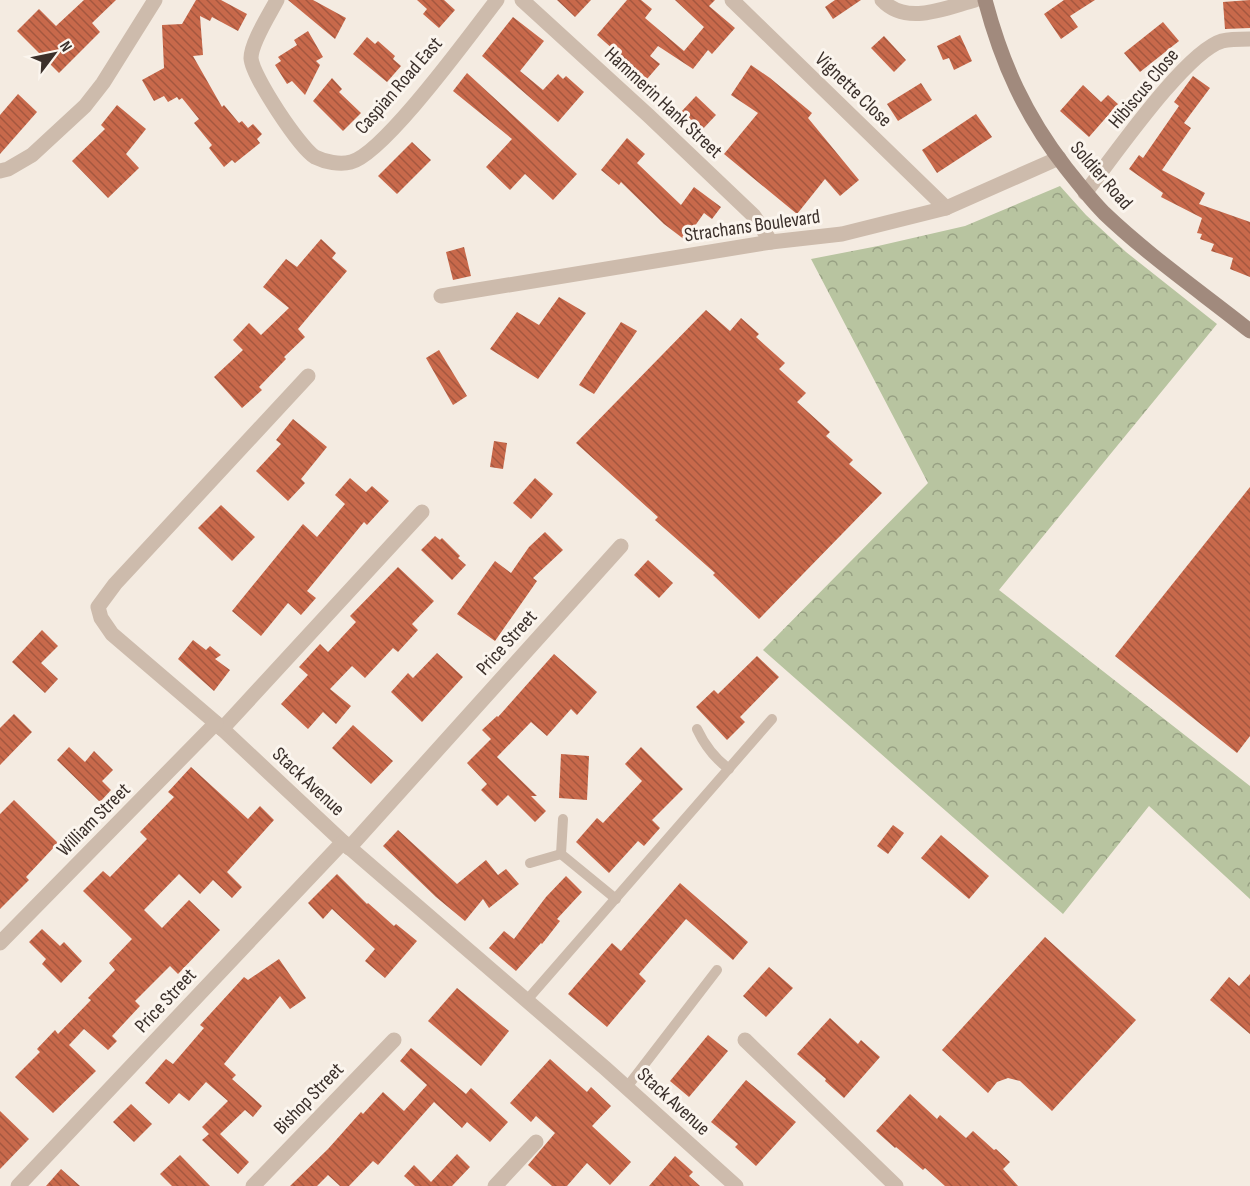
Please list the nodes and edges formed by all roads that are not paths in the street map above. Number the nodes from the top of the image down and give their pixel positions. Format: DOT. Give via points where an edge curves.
graph roads {
  1 [pos="155,0"];
  2 [pos="277,0"];
  3 [pos="497,0"];
  4 [pos="522,0"];
  5 [pos="732,0"];
  6 [pos="882,0"];
  7 [pos="975,0"];
  8 [pos="986,0"];
  9 [pos="1250,39"];
  10 [pos="1059,158"];
  11 [pos="0,171"];
  12 [pos="1085,193"];
  13 [pos="946,208"];
  14 [pos="771,242"];
  15 [pos="441,296"];
  16 [pos="1250,331"];
  17 [pos="308,376"];
  18 [pos="422,512"];
  19 [pos="621,546"];
  20 [pos="772,718"];
  21 [pos="219,726"];
  22 [pos="697,729"];
  23 [pos="729,769"];
  24 [pos="563,819"];
  25 [pos="346,845"];
  26 [pos="561,854"];
  27 [pos="530,863"];
  28 [pos="616,899"];
  29 [pos="0,943"];
  30 [pos="717,970"];
  31 [pos="527,1000"];
  32 [pos="394,1040"];
  33 [pos="745,1040"];
  34 [pos="627,1087"];
  35 [pos="536,1142"];
  36 [pos="18,1186"];
  37 [pos="253,1186"];
  38 [pos="495,1186"];
  39 [pos="736,1186"];
  40 [pos="896,1186"];
  1 -- 11 [label="street" via="85,106 32,154"];
  2 -- 3 [label="street, Caspian Road East" via="251,51 251,62 265,93 314,156 333,163 352,162 375,147"];
  4 -- 14 [label="street, Hammerin Hank Street" via="754,216"];
  5 -- 13 [label="street, Vignette Close"];
  6 -- 7 [label="street" via="906,14"];
  8 -- 10 [label="main road, Soldier Road" via="1011,80"];
  9 -- 12 [label="street, Hibiscus Close" via="1222,41 1201,53 1175,78"];
  10 -- 12 [label="main road, Soldier Road"];
  10 -- 13 [label="street, Strachans Boulevard"];
  12 -- 16 [label="main road, Soldier Road" via="1144,248"];
  13 -- 14 [label="street, Strachans Boulevard" via="842,234"];
  14 -- 15 [label="street, Strachans Boulevard"];
  17 -- 21 [label="street, Stack Avenue" via="98,607 100,618 112,634"];
  18 -- 21 [label="street, William Street"];
  19 -- 25 [label="street, Price Street"];
  20 -- 23 [label="lane"];
  21 -- 25 [label="street, Stack Avenue"];
  21 -- 29 [label="street, William Street"];
  22 -- 23 [label="lane" via="716,760"];
  23 -- 28 [label="lane"];
  24 -- 26 [label="lane"];
  25 -- 31 [label="street, Stack Avenue"];
  25 -- 36 [label="street, Price Street"];
  26 -- 27 [label="lane"];
  26 -- 28 [label="lane"];
  28 -- 31 [label="lane"];
  30 -- 34 [label="lane"];
  31 -- 34 [label="street, Stack Avenue"];
  32 -- 37 [label="street, Bishop Street"];
  33 -- 40 [label="street"];
  34 -- 39 [label="street, Stack Avenue"];
  35 -- 38 [label="street"];
}
